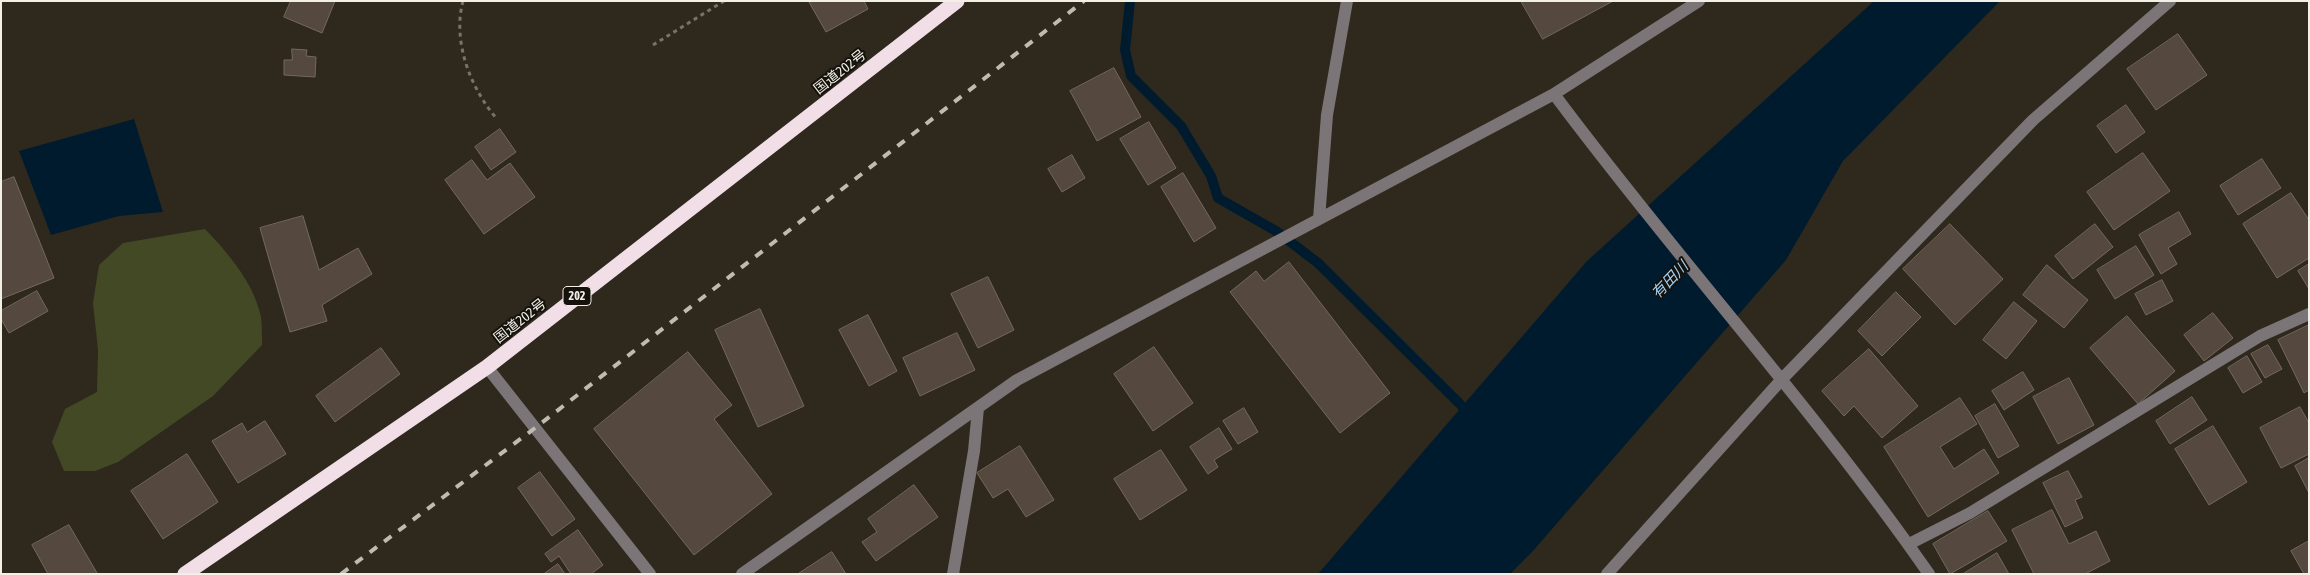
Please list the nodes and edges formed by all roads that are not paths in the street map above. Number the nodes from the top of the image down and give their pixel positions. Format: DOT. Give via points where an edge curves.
graph roads {
  1 [pos="957,1"];
  2 [pos="1347,1"];
  3 [pos="1699,1"];
  4 [pos="2170,1"];
  5 [pos="1554,94"];
  6 [pos="1319,219"];
  7 [pos="2309,314"];
  8 [pos="487,367"];
  9 [pos="1783,378"];
  10 [pos="978,408"];
  11 [pos="1909,544"];
  12 [pos="185,574"];
  13 [pos="650,574"];
  14 [pos="742,574"];
  15 [pos="953,574"];
  16 [pos="1607,574"];
  17 [pos="1929,574"];
  1 -- 8 [label="highway, 国道202号 / 202"];
  2 -- 6 [label="street" via="1327,115"];
  3 -- 5 [label="street"];
  4 -- 9 [label="street" via="2032,120"];
  5 -- 6 [label="street"];
  5 -- 9 [label="street"];
  6 -- 10 [label="street" via="1017,380"];
  7 -- 11 [label="street" via="2260,336 1970,512"];
  8 -- 12 [label="highway, 国道202号 / 202"];
  8 -- 13 [label="street"];
  9 -- 11 [label="street"];
  9 -- 16 [label="street"];
  10 -- 14 [label="street"];
  10 -- 15 [label="street"];
  11 -- 17 [label="street"];
}
